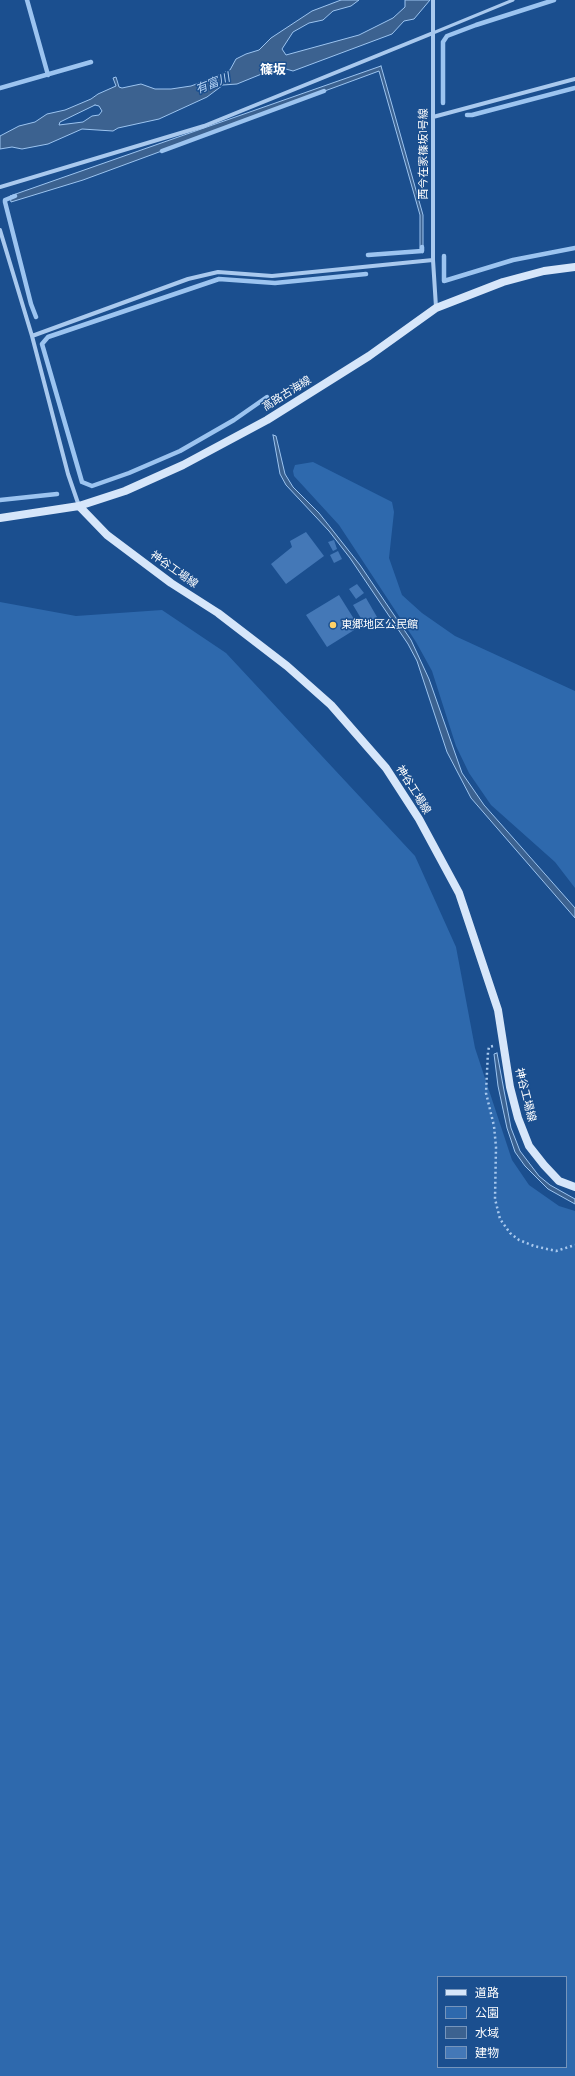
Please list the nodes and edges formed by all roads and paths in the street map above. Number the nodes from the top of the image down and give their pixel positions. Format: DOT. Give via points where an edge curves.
graph roads {
  1 [pos="433,0"];
  2 [pos="513,0"];
  3 [pos="433,33"];
  4 [pos="575,79"];
  5 [pos="433,118"];
  6 [pos="0,187"];
  7 [pos="0,230"];
  8 [pos="433,260"];
  9 [pos="575,266"];
  10 [pos="436,308"];
  11 [pos="32,336"];
  12 [pos="79,506"];
  13 [pos="0,518"];
  14 [pos="504,1043"];
  15 [pos="575,1187"];
  16 [pos="575,1245"];
  1 -- 3 [label="street, 西今在家篠坂1号線"];
  2 -- 3 [label="lane"];
  3 -- 5 [label="street, 西今在家篠坂1号線"];
  3 -- 6 [label="street" via="204,126"];
  4 -- 5 [label="street"];
  5 -- 8 [label="street, 西今在家篠坂1号線"];
  7 -- 11 [label="street"];
  8 -- 10 [label="street, 西今在家篠坂1号線"];
  8 -- 11 [label="street" via="272,276 218,272 188,279"];
  9 -- 10 [label="street, 高路古海線" via="503,282"];
  10 -- 12 [label="street, 高路古海線" via="369,356 267,420 183,465 125,491"];
  11 -- 12 [label="street" via="68,474"];
  12 -- 13 [label="street, 高路古海線"];
  12 -- 14 [label="street, 神谷工場線" via="107,535 171,583 218,613 287,666 331,705 386,768 419,819 458,893 498,1010"];
  14 -- 15 [label="street, 神谷工場線" via="518,1118 529,1146 559,1181"];
  14 -- 16 [label="path" via="489,1047 486,1093 494,1126 498,1215 510,1233 534,1246 556,1250"];
}
